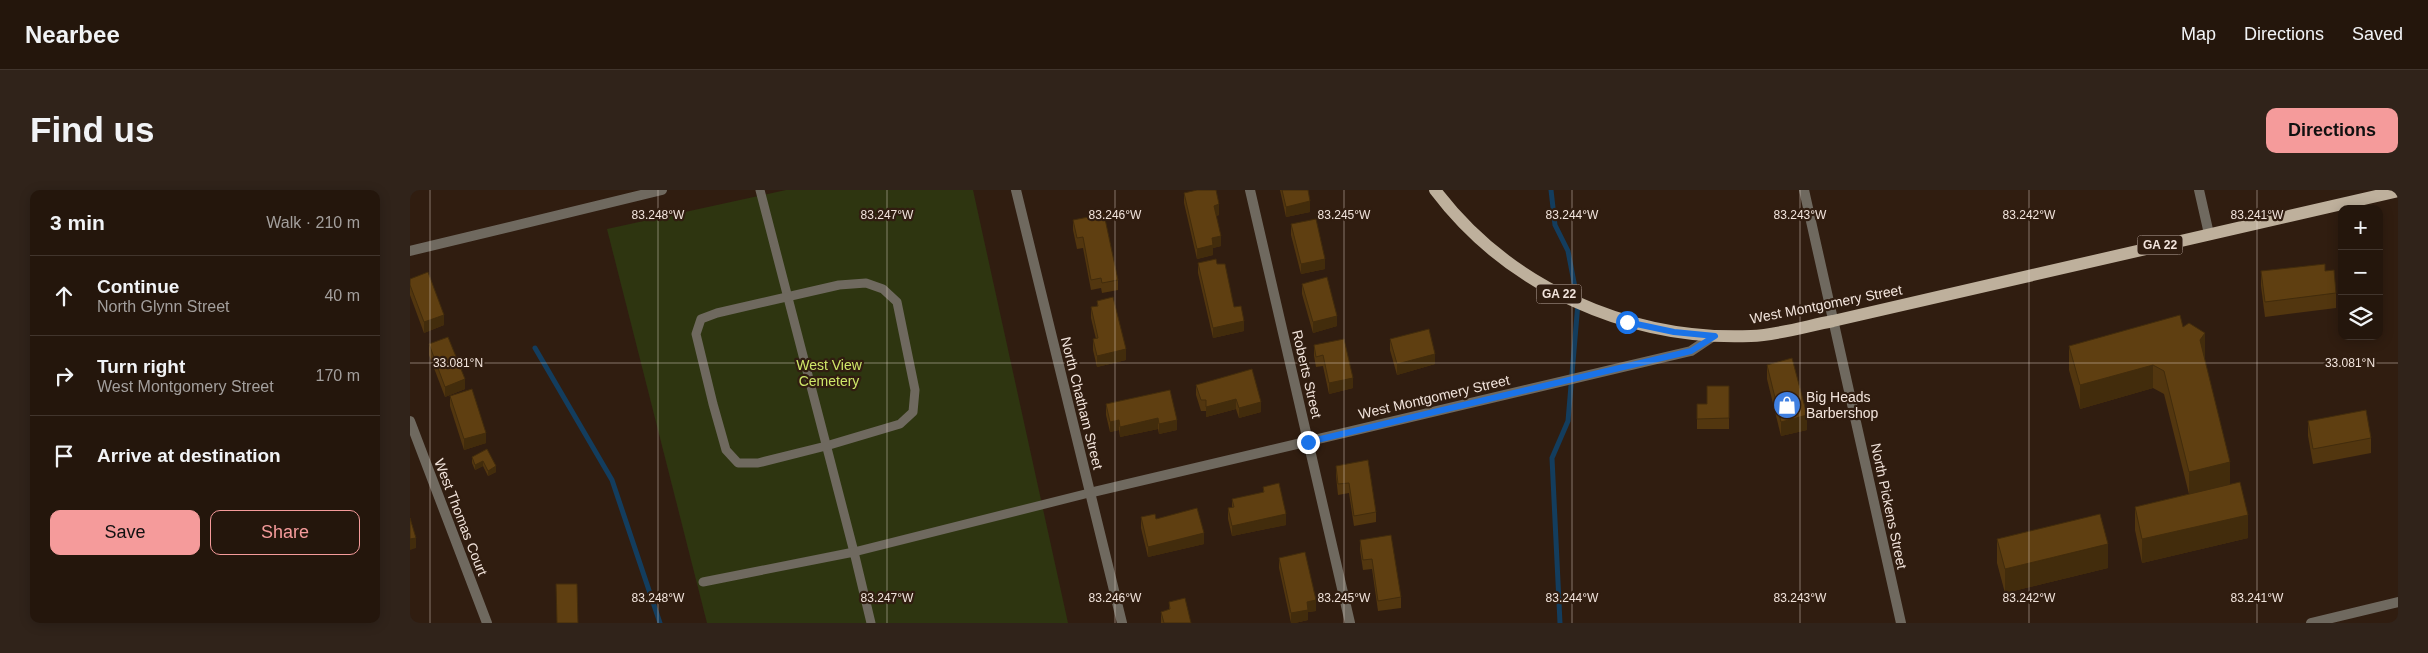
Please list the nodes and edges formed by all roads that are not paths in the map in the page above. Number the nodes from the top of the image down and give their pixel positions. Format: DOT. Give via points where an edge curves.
graph roads {
  1 [pos="662,190"];
  2 [pos="760,190"];
  3 [pos="1016,190"];
  4 [pos="1250,190"];
  5 [pos="1435,190"];
  6 [pos="1804,190"];
  7 [pos="2199,190"];
  8 [pos="2398,191"];
  9 [pos="2209,234"];
  10 [pos="410,251"];
  11 [pos="788,297"];
  12 [pos="1833,321"];
  13 [pos="1715,336"];
  14 [pos="410,421"];
  15 [pos="1308,442"];
  16 [pos="826,446"];
  17 [pos="1089,493"];
  18 [pos="854,552"];
  19 [pos="703,582"];
  20 [pos="2398,602"];
  21 [pos="487,623"];
  22 [pos="870,623"];
  23 [pos="1122,623"];
  24 [pos="1350,623"];
  25 [pos="1901,623"];
  26 [pos="2311,623"];
  1 -- 10 [label="street"];
  2 -- 11 [label="lane"];
  3 -- 17 [label="street, North Chatham Street"];
  4 -- 15 [label="street, Roberts Street"];
  5 -- 13 [label="main road, GA 22" via="1472,232 1495,252 1554,292 1602,314 1635,324"];
  6 -- 12 [label="street, North Pickens Street"];
  7 -- 9 [label="street"];
  8 -- 9 [label="main road, West Montgomery Street / GA 22"];
  9 -- 12 [label="main road, West Montgomery Street / GA 22"];
  11 -- 16 [label="lane"];
  11 -- 16 [label="lane" via="839,285 866,283 883,289 897,302 915,390 913,412 900,424"];
  11 -- 16 [label="lane" via="717,313 701,320 696,334 713,404 726,450 738,463 758,463"];
  12 -- 13 [label="main road, West Montgomery Street / GA 22" via="1753,336"];
  12 -- 25 [label="street, North Pickens Street"];
  13 -- 15 [label="street, West Montgomery Street" via="1691,351"];
  14 -- 21 [label="street, West Thomas Court"];
  15 -- 17 [label="street, West Montgomery Street"];
  15 -- 24 [label="street, Roberts Street"];
  16 -- 18 [label="lane"];
  17 -- 18 [label="lane"];
  17 -- 23 [label="street, North Chatham Street"];
  18 -- 19 [label="lane"];
  18 -- 22 [label="lane"];
  20 -- 26 [label="street"];
}
